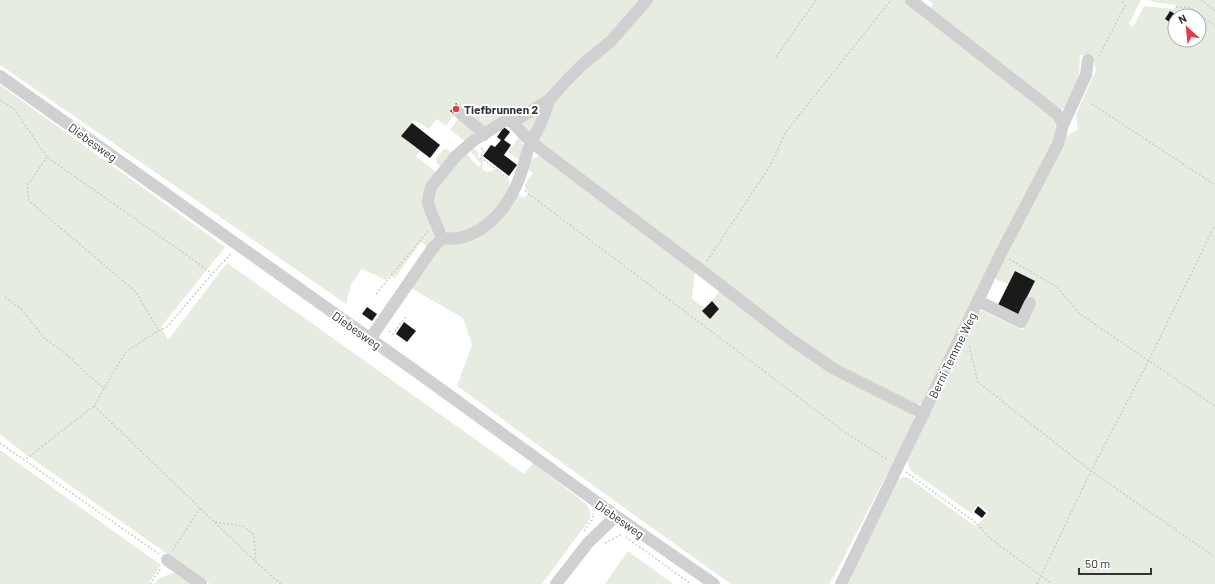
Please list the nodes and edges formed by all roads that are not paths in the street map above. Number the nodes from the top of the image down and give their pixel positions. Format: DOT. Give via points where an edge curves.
graph roads {
  1 [pos="647,0"];
  2 [pos="911,0"];
  3 [pos="1088,62"];
  4 [pos="0,76"];
  5 [pos="549,100"];
  6 [pos="460,113"];
  7 [pos="510,120"];
  8 [pos="1063,125"];
  9 [pos="478,138"];
  10 [pos="531,142"];
  11 [pos="442,238"];
  12 [pos="978,301"];
  13 [pos="1030,303"];
  14 [pos="370,339"];
  15 [pos="924,414"];
  16 [pos="616,516"];
  17 [pos="167,560"];
  18 [pos="201,584"];
  19 [pos="556,584"];
  20 [pos="714,584"];
  21 [pos="841,584"];
  1 -- 5 [label="street" via="610,42 583,64"];
  2 -- 8 [label="street" via="1057,114"];
  3 -- 8 [label="street, Berni Temme Weg" via="1086,75"];
  4 -- 14 [label="street, Diebesweg"];
  5 -- 7 [label="street" via="521,117"];
  5 -- 10 [label="street"];
  6 -- 9 [label="street" via="480,130"];
  7 -- 9 [label="street"];
  7 -- 10 [label="street"];
  8 -- 12 [label="street, Berni Temme Weg" via="1058,144 1001,253 993,282"];
  9 -- 11 [label="street" via="456,156 431,187 428,203"];
  10 -- 11 [label="street" via="517,185 489,223 480,230 458,238"];
  10 -- 15 [label="street" via="834,370"];
  11 -- 14 [label="street"];
  12 -- 13 [label="street" via="1021,322"];
  12 -- 15 [label="street, Berni Temme Weg"];
  14 -- 16 [label="street, Diebesweg"];
  15 -- 21 [label="street, Berni Temme Weg"];
  16 -- 19 [label="street" via="588,543"];
  16 -- 20 [label="street, Diebesweg"];
  17 -- 18 [label="street"];
}
